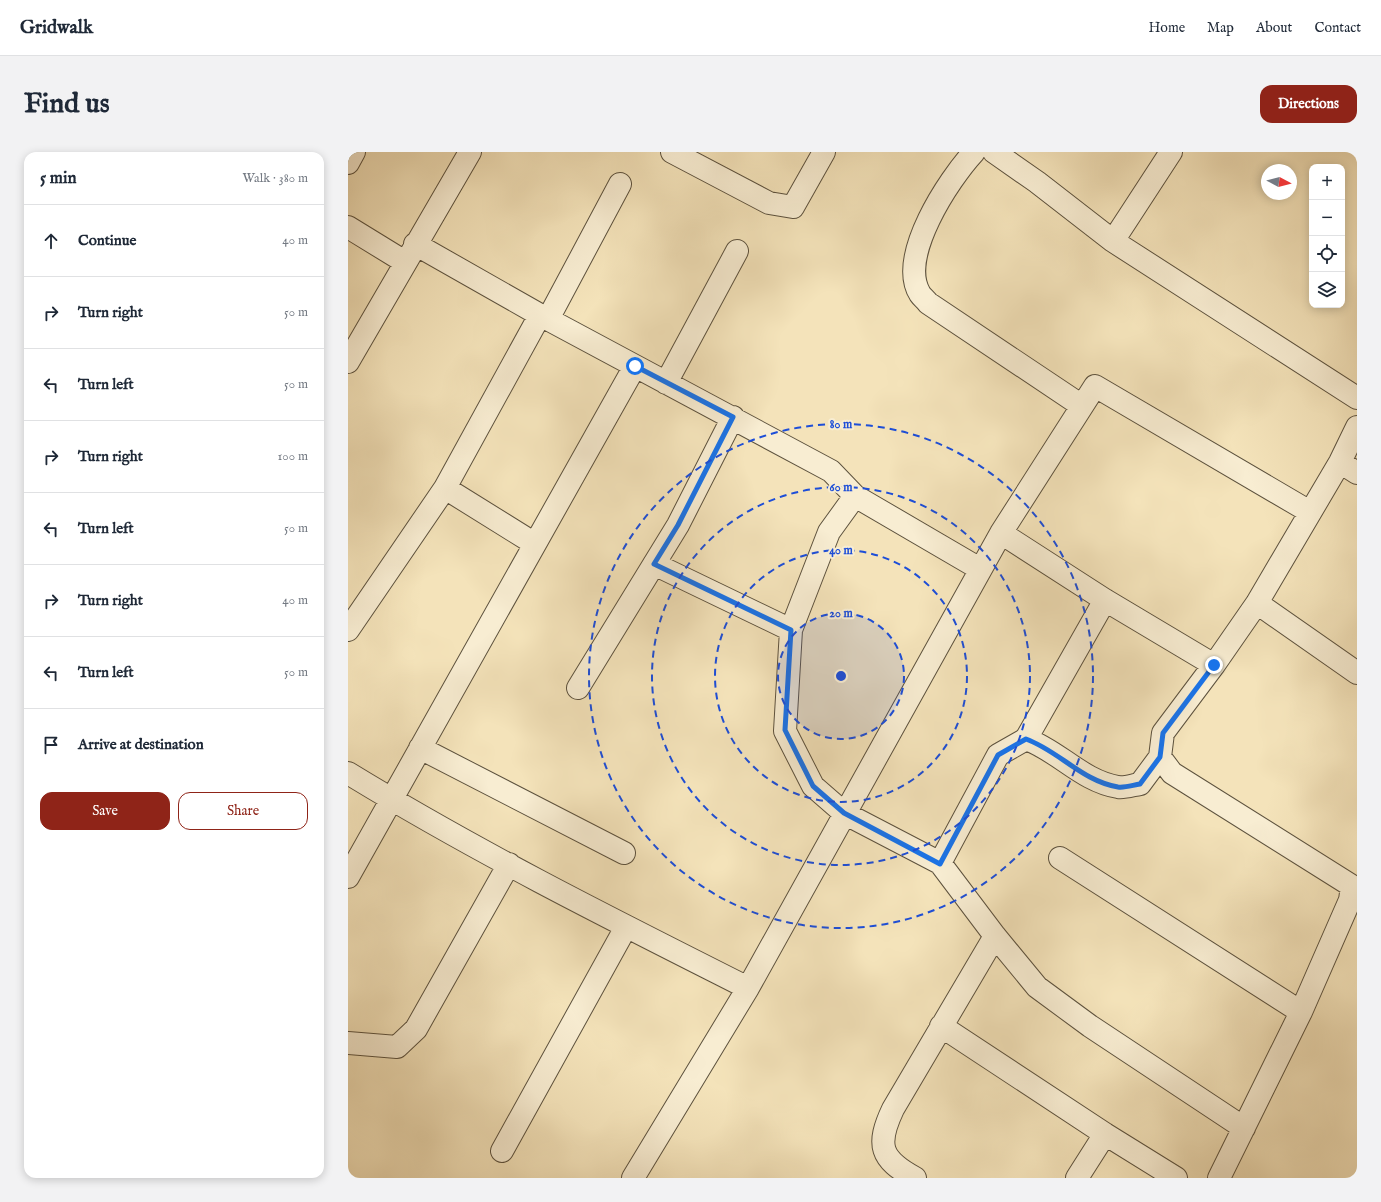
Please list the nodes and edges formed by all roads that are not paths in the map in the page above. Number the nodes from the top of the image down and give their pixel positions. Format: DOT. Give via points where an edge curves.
graph roads {
  1 [pos="354,152"];
  2 [pos="470,152"];
  3 [pos="672,152"];
  4 [pos="824,152"];
  5 [pos="974,152"];
  6 [pos="994,152"];
  7 [pos="1171,152"];
  8 [pos="348,163"];
  9 [pos="620,184"];
  10 [pos="348,227"];
  11 [pos="1114,241"];
  12 [pos="737,251"];
  13 [pos="410,253"];
  14 [pos="544,317"];
  15 [pos="348,362"];
  16 [pos="635,366"];
  17 [pos="666,383"];
  18 [pos="1357,398"];
  19 [pos="1082,406"];
  20 [pos="733,417"];
  21 [pos="1357,427"];
  22 [pos="1348,467"];
  23 [pos="445,488"];
  24 [pos="855,496"];
  25 [pos="1310,512"];
  26 [pos="1001,533"];
  27 [pos="534,544"];
  28 [pos="654,564"];
  29 [pos="980,570"];
  30 [pos="1105,600"];
  31 [pos="1257,603"];
  32 [pos="348,630"];
  33 [pos="791,630"];
  34 [pos="1214,665"];
  35 [pos="1357,673"];
  36 [pos="578,688"];
  37 [pos="1026,739"];
  38 [pos="420,748"];
  39 [pos="1160,757"];
  40 [pos="348,773"];
  41 [pos="391,799"];
  42 [pos="844,813"];
  43 [pos="624,853"];
  44 [pos="1060,858"];
  45 [pos="509,864"];
  46 [pos="940,864"];
  47 [pos="348,877"];
  48 [pos="1354,881"];
  49 [pos="626,927"];
  50 [pos="995,936"];
  51 [pos="748,988"];
  52 [pos="1302,1012"];
  53 [pos="941,1026"];
  54 [pos="348,1043"];
  55 [pos="1244,1128"];
  56 [pos="1105,1134"];
  57 [pos="502,1151"];
  58 [pos="633,1178"];
  59 [pos="915,1178"];
  60 [pos="1077,1178"];
  61 [pos="1176,1178"];
  62 [pos="1219,1178"];
  1 -- 8 [label="street"];
  2 -- 13 [label="street"];
  3 -- 4 [label="street" via="769,204 793,207"];
  5 -- 19 [label="street" via="961,167 923,230 915,260 920,293 928,303"];
  6 -- 11 [label="street"];
  7 -- 11 [label="street"];
  9 -- 14 [label="street"];
  10 -- 13 [label="street"];
  11 -- 18 [label="street"];
  12 -- 17 [label="street"];
  13 -- 14 [label="street"];
  13 -- 15 [label="street"];
  14 -- 16 [label="street"];
  14 -- 23 [label="street"];
  16 -- 17 [label="street"];
  16 -- 27 [label="street"];
  17 -- 20 [label="street"];
  19 -- 25 [label="street" via="1095,386"];
  19 -- 26 [label="street"];
  20 -- 24 [label="street" via="831,471"];
  20 -- 28 [label="street" via="678,525"];
  21 -- 22 [label="street"];
  22 -- 25 [label="street"];
  23 -- 27 [label="street"];
  23 -- 32 [label="street"];
  24 -- 29 [label="street"];
  24 -- 33 [label="street" via="829,532"];
  25 -- 31 [label="street"];
  26 -- 29 [label="street"];
  26 -- 30 [label="street"];
  27 -- 38 [label="street"];
  28 -- 33 [label="street"];
  28 -- 36 [label="street"];
  29 -- 42 [label="street"];
  30 -- 34 [label="street"];
  30 -- 37 [label="street"];
  31 -- 34 [label="street"];
  31 -- 35 [label="street"];
  33 -- 42 [label="street" via="785,730 813,786"];
  34 -- 39 [label="street" via="1163,733"];
  37 -- 39 [label="street" via="1042,745 1089,778 1119,787 1140,784"];
  37 -- 46 [label="street" via="998,755"];
  38 -- 41 [label="street"];
  38 -- 43 [label="street"];
  39 -- 48 [label="street" via="1172,773"];
  40 -- 41 [label="street"];
  41 -- 45 [label="street"];
  41 -- 47 [label="street"];
  42 -- 46 [label="street"];
  42 -- 51 [label="street"];
  44 -- 52 [label="street"];
  45 -- 49 [label="street"];
  45 -- 54 [label="street" via="416,1029 397,1047"];
  46 -- 50 [label="street"];
  48 -- 52 [label="street" via="1350,900"];
  49 -- 51 [label="street"];
  49 -- 57 [label="street"];
  50 -- 53 [label="street"];
  50 -- 55 [label="street" via="1037,987 1090,1026"];
  51 -- 58 [label="street"];
  52 -- 55 [label="street"];
  53 -- 56 [label="street"];
  53 -- 59 [label="street" via="886,1125 883,1143 885,1155 897,1168"];
  55 -- 62 [label="street"];
  56 -- 60 [label="street"];
  56 -- 61 [label="street"];
}
